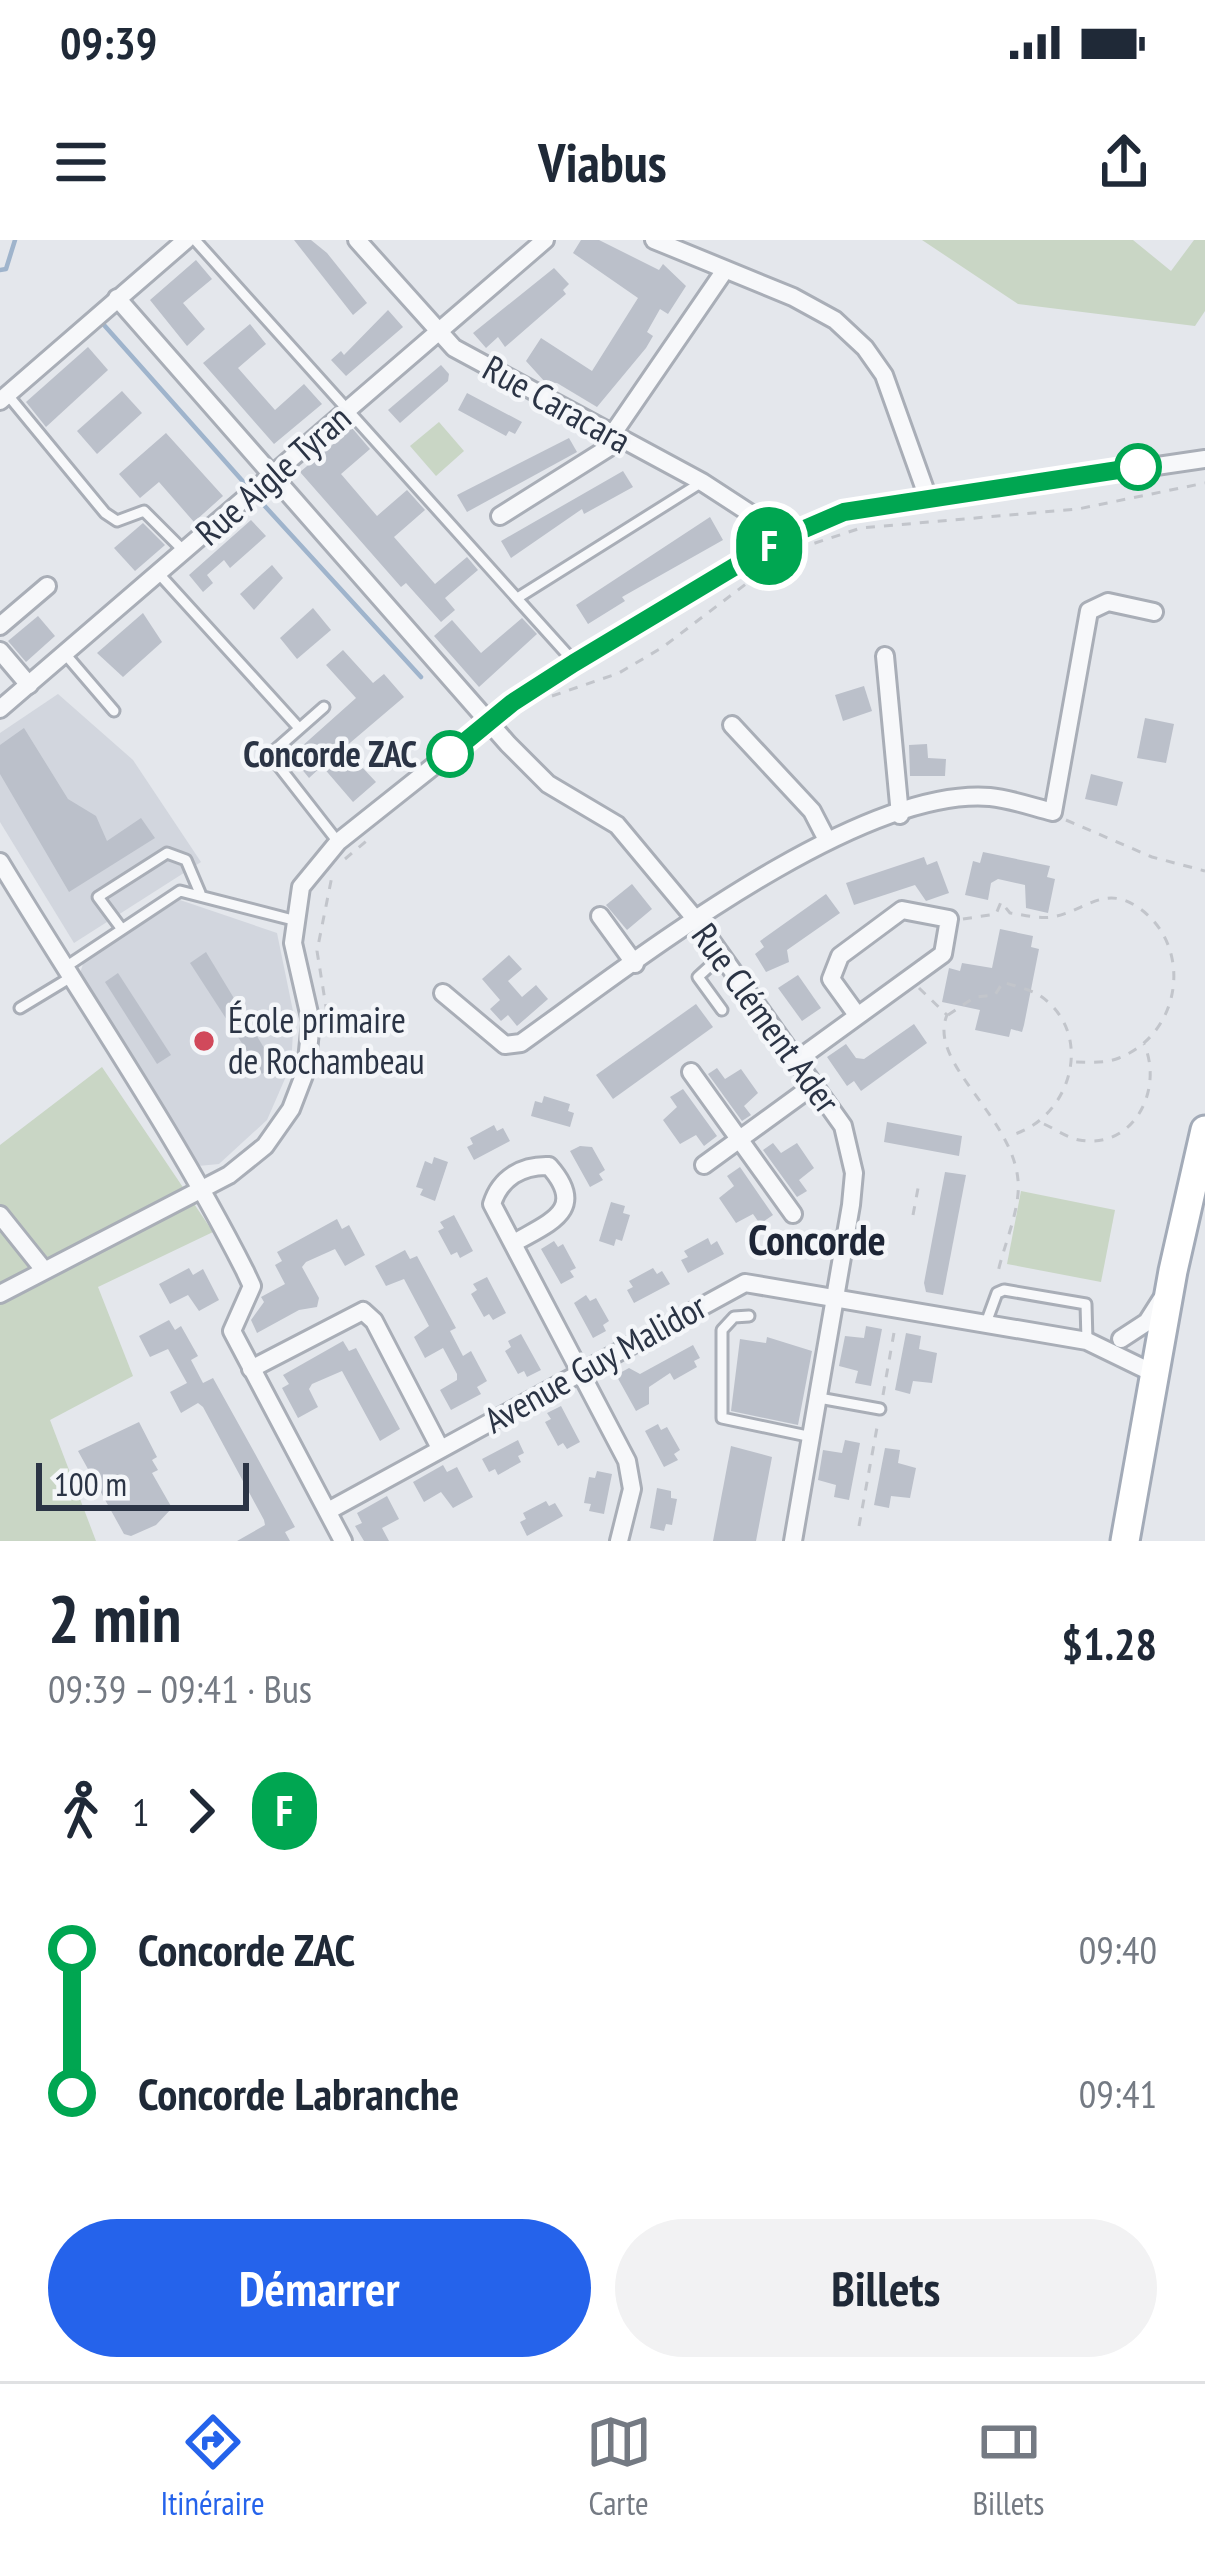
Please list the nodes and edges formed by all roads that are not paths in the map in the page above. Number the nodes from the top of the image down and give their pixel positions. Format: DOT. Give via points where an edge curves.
graph roads {
  1 [pos="186,240"];
  2 [pos="195,240"];
  3 [pos="357,240"];
  4 [pos="545,240"];
  5 [pos="654,240"];
  6 [pos="724,270"];
  7 [pos="117,298"];
  8 [pos="439,335"];
  9 [pos="3,398"];
  10 [pos="348,408"];
  11 [pos="613,435"];
  12 [pos="1205,459"];
  13 [pos="271,478"];
  14 [pos="702,482"];
  15 [pos="928,498"];
  16 [pos="500,516"];
  17 [pos="779,540"];
  18 [pos="185,552"];
  19 [pos="160,575"];
  20 [pos="47,586"];
  21 [pos="519,597"];
  22 [pos="1154,612"];
  23 [pos="0,626"];
  24 [pos="0,651"];
  25 [pos="66,655"];
  26 [pos="885,656"];
  27 [pos="574,663"];
  28 [pos="29,685"];
  29 [pos="324,706"];
  30 [pos="0,709"];
  31 [pos="114,711"];
  32 [pos="488,722"];
  33 [pos="732,725"];
  34 [pos="299,728"];
  35 [pos="900,815"];
  36 [pos="827,840"];
  37 [pos="338,842"];
  38 [pos="0,862"];
  39 [pos="200,893"];
  40 [pos="601,916"];
  41 [pos="292,920"];
  42 [pos="698,921"];
  43 [pos="121,928"];
  44 [pos="722,956"];
  45 [pos="635,964"];
  46 [pos="66,973"];
  47 [pos="443,993"];
  48 [pos="20,1008"];
  49 [pos="722,1010"];
  50 [pos="857,1015"];
  51 [pos="796,1060"];
  52 [pos="692,1072"];
  53 [pos="814,1085"];
  54 [pos="1205,1130"];
  55 [pos="740,1139"];
  56 [pos="704,1165"];
  57 [pos="203,1188"];
  58 [pos="793,1214"];
  59 [pos="0,1215"];
  60 [pos="514,1244"];
  61 [pos="44,1270"];
  62 [pos="1173,1271"];
  63 [pos="0,1294"];
  64 [pos="834,1294"];
  65 [pos="748,1316"];
  66 [pos="986,1323"];
  67 [pos="1121,1339"];
  68 [pos="1090,1342"];
  69 [pos="1157,1360"];
  70 [pos="251,1369"];
  71 [pos="580,1372"];
  72 [pos="819,1398"];
  73 [pos="880,1409"];
  74 [pos="812,1437"];
  75 [pos="440,1448"];
  76 [pos="328,1511"];
  77 [pos="343,1541"];
  78 [pos="620,1541"];
  79 [pos="793,1541"];
  80 [pos="1125,1541"];
  1 -- 7 [label="street"];
  2 -- 10 [label="lane"];
  3 -- 8 [label="street, Rue Caracara"];
  4 -- 8 [label="street, Rue Aigle Tyran"];
  5 -- 6 [label="street"];
  6 -- 11 [label="street"];
  6 -- 15 [label="street" via="814,309 865,348 884,375"];
  7 -- 9 [label="street"];
  7 -- 13 [label="street, Rue Clément Ader"];
  8 -- 10 [label="street, Rue Aigle Tyran"];
  8 -- 11 [label="street, Rue Caracara"];
  9 -- 18 [label="lane" via="106,513 116,520 144,511"];
  10 -- 13 [label="street, Rue Aigle Tyran"];
  10 -- 21 [label="lane"];
  11 -- 14 [label="street, Rue Caracara"];
  11 -- 16 [label="street" via="608,448"];
  12 -- 15 [label="street"];
  13 -- 18 [label="street, Rue Aigle Tyran"];
  13 -- 32 [label="street, Rue Clément Ader"];
  14 -- 17 [label="street, Rue Caracara"];
  14 -- 21 [label="lane"];
  15 -- 17 [label="street" via="844,512"];
  17 -- 27 [label="street"];
  18 -- 19 [label="street, Rue Aigle Tyran"];
  19 -- 25 [label="street, Rue Aigle Tyran"];
  19 -- 34 [label="lane"];
  20 -- 23 [label="street"];
  21 -- 27 [label="lane"];
  22 -- 35 [label="street" via="1108,602 1088,611 1053,812 990,797"];
  24 -- 28 [label="street"];
  25 -- 28 [label="street, Rue Aigle Tyran"];
  25 -- 31 [label="lane"];
  26 -- 35 [label="street"];
  27 -- 32 [label="street"];
  28 -- 30 [label="street, Rue Aigle Tyran"];
  29 -- 34 [label="lane"];
  32 -- 37 [label="street"];
  32 -- 42 [label="street, Rue Clément Ader" via="548,784 616,825"];
  33 -- 36 [label="street" via="812,811"];
  34 -- 37 [label="lane" via="274,760"];
  35 -- 36 [label="street"];
  36 -- 42 [label="street"];
  37 -- 41 [label="street" via="301,887"];
  38 -- 46 [label="street"];
  39 -- 41 [label="lane"];
  39 -- 43 [label="lane" via="180,891"];
  39 -- 43 [label="lane" via="186,860 167,853 98,897"];
  40 -- 45 [label="street"];
  41 -- 57 [label="street" via="311,1022 306,1070 265,1146"];
  42 -- 44 [label="street, Rue Clément Ader"];
  42 -- 45 [label="street"];
  43 -- 46 [label="lane"];
  44 -- 49 [label="lane" via="698,977"];
  44 -- 51 [label="street, Rue Clément Ader"];
  45 -- 47 [label="street" via="521,1043 505,1045"];
  46 -- 48 [label="lane"];
  46 -- 57 [label="street"];
  50 -- 50 [label="street" via="831,979 840,956 902,910 949,919 943,954"];
  50 -- 51 [label="street"];
  51 -- 53 [label="street, Rue Clément Ader"];
  52 -- 55 [label="street"];
  53 -- 55 [label="street"];
  53 -- 64 [label="street, Rue Clément Ader" via="843,1126 854,1173"];
  54 -- 62 [label="main road"];
  55 -- 56 [label="street"];
  55 -- 58 [label="street"];
  57 -- 61 [label="street"];
  57 -- 70 [label="street" via="252,1286 232,1331"];
  59 -- 61 [label="street"];
  60 -- 60 [label="street" via="560,1215 568,1200 549,1166 497,1187 492,1204"];
  60 -- 71 [label="street"];
  61 -- 63 [label="street"];
  62 -- 67 [label="street" via="1147,1322"];
  62 -- 69 [label="main road"];
  64 -- 66 [label="street, Avenue Guy Malidor"];
  64 -- 71 [label="street, Avenue Guy Malidor" via="745,1283"];
  64 -- 72 [label="street, Rue Clément Ader"];
  65 -- 74 [label="lane" via="734,1316 722,1330 722,1418"];
  66 -- 68 [label="street, Avenue Guy Malidor"];
  66 -- 68 [label="lane" via="1004,1290 1086,1304"];
  67 -- 68 [label="street, Avenue Guy Malidor"];
  67 -- 69 [label="street, Avenue Guy Malidor"];
  68 -- 69 [label="street, Avenue Guy Malidor"];
  69 -- 80 [label="main road"];
  70 -- 75 [label="street" via="364,1310"];
  70 -- 76 [label="street"];
  71 -- 75 [label="street, Avenue Guy Malidor"];
  71 -- 78 [label="street" via="627,1461 632,1489"];
  72 -- 73 [label="lane"];
  72 -- 74 [label="street, Rue Clément Ader"];
  74 -- 79 [label="street, Rue Clément Ader"];
  75 -- 76 [label="street, Avenue Guy Malidor"];
  76 -- 77 [label="street"];
}
